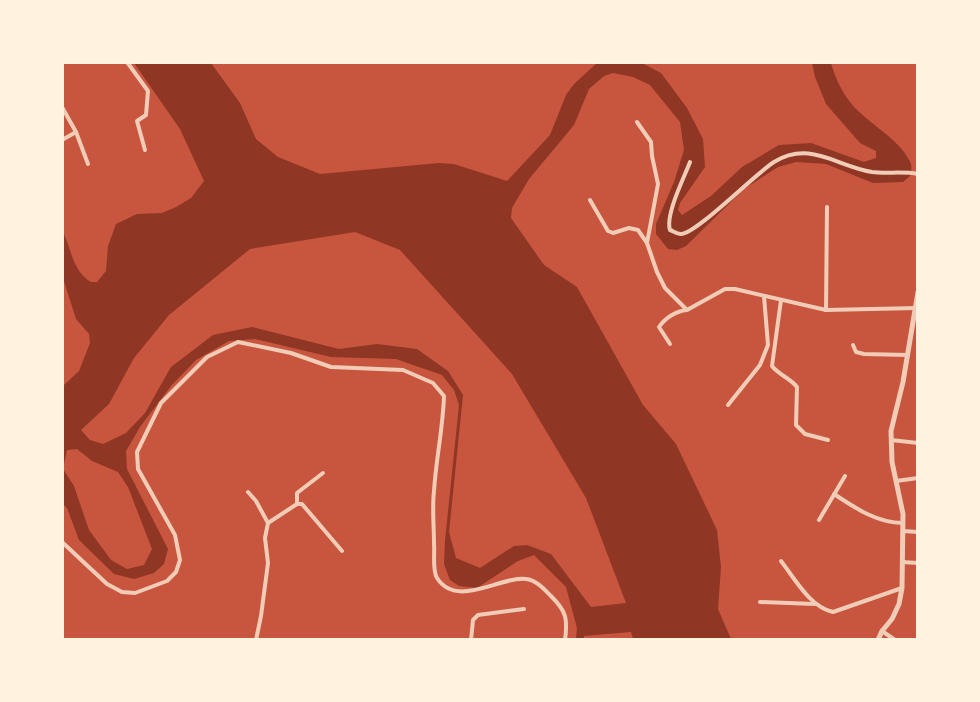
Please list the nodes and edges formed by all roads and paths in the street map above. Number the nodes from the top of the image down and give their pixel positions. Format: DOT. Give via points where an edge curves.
graph roads {
  1 [pos="127,62"];
  2 [pos="62,107"];
  3 [pos="637,122"];
  4 [pos="76,132"];
  5 [pos="62,140"];
  6 [pos="145,150"];
  7 [pos="690,162"];
  8 [pos="88,164"];
  9 [pos="918,174"];
  10 [pos="590,200"];
  11 [pos="827,207"];
  12 [pos="647,243"];
  13 [pos="918,292"];
  14 [pos="764,296"];
  15 [pos="780,300"];
  16 [pos="916,308"];
  17 [pos="687,310"];
  18 [pos="826,310"];
  19 [pos="670,344"];
  20 [pos="852,345"];
  21 [pos="908,355"];
  22 [pos="728,405"];
  23 [pos="828,440"];
  24 [pos="891,440"];
  25 [pos="918,443"];
  26 [pos="322,473"];
  27 [pos="845,476"];
  28 [pos="918,478"];
  29 [pos="896,481"];
  30 [pos="248,492"];
  31 [pos="834,494"];
  32 [pos="297,504"];
  33 [pos="818,520"];
  34 [pos="268,523"];
  35 [pos="903,523"];
  36 [pos="903,531"];
  37 [pos="918,532"];
  38 [pos="62,542"];
  39 [pos="342,551"];
  40 [pos="782,561"];
  41 [pos="902,562"];
  42 [pos="918,563"];
  43 [pos="902,588"];
  44 [pos="760,602"];
  45 [pos="817,604"];
  46 [pos="524,609"];
  47 [pos="882,631"];
  48 [pos="256,640"];
  49 [pos="471,640"];
  50 [pos="565,640"];
  51 [pos="878,640"];
  52 [pos="895,640"];
  1 -- 6 [label="street" via="148,91 146,115 137,121"];
  2 -- 4 [label="street"];
  3 -- 12 [label="street" via="651,142 658,184"];
  4 -- 5 [label="street"];
  4 -- 8 [label="street"];
  7 -- 9 [label="street" via="668,226 682,234 700,224 774,162 800,152 874,172"];
  10 -- 12 [label="street" via="608,231 638,230"];
  11 -- 18 [label="street"];
  12 -- 17 [label="street" via="665,288"];
  13 -- 16 [label="street"];
  14 -- 15 [label="street"];
  14 -- 17 [label="street" via="725,290"];
  14 -- 22 [label="street" via="768,344 760,365"];
  15 -- 18 [label="street"];
  15 -- 23 [label="street" via="772,366 796,386 796,425 805,434"];
  16 -- 18 [label="street"];
  16 -- 21 [label="street"];
  17 -- 19 [label="street" via="679,311 658,327"];
  20 -- 21 [label="street" via="856,352 864,354"];
  21 -- 24 [label="street"];
  24 -- 25 [label="street"];
  24 -- 29 [label="street"];
  26 -- 32 [label="street" via="297,493"];
  27 -- 31 [label="street"];
  28 -- 29 [label="street"];
  29 -- 35 [label="street"];
  30 -- 34 [label="street"];
  31 -- 33 [label="street"];
  31 -- 35 [label="street" via="863,513"];
  32 -- 34 [label="street"];
  32 -- 39 [label="street" via="302,504"];
  34 -- 48 [label="street" via="265,538 268,563"];
  35 -- 36 [label="street"];
  36 -- 37 [label="street"];
  36 -- 41 [label="street"];
  38 -- 50 [label="street" via="107,584 122,592 135,593 167,581 176,572 180,560 175,535 138,469 137,452 161,403 207,357 238,342 291,353 331,367 403,370 426,379 444,396 434,492 437,577 453,590 466,592 512,580 526,578 534,581 562,607 567,622"];
  40 -- 45 [label="street"];
  41 -- 42 [label="street"];
  41 -- 43 [label="street"];
  43 -- 45 [label="street" via="833,612"];
  43 -- 47 [label="street" via="896,611"];
  44 -- 45 [label="street"];
  46 -- 49 [label="street" via="478,615 474,620"];
  47 -- 51 [label="street"];
  47 -- 52 [label="street"];
}
